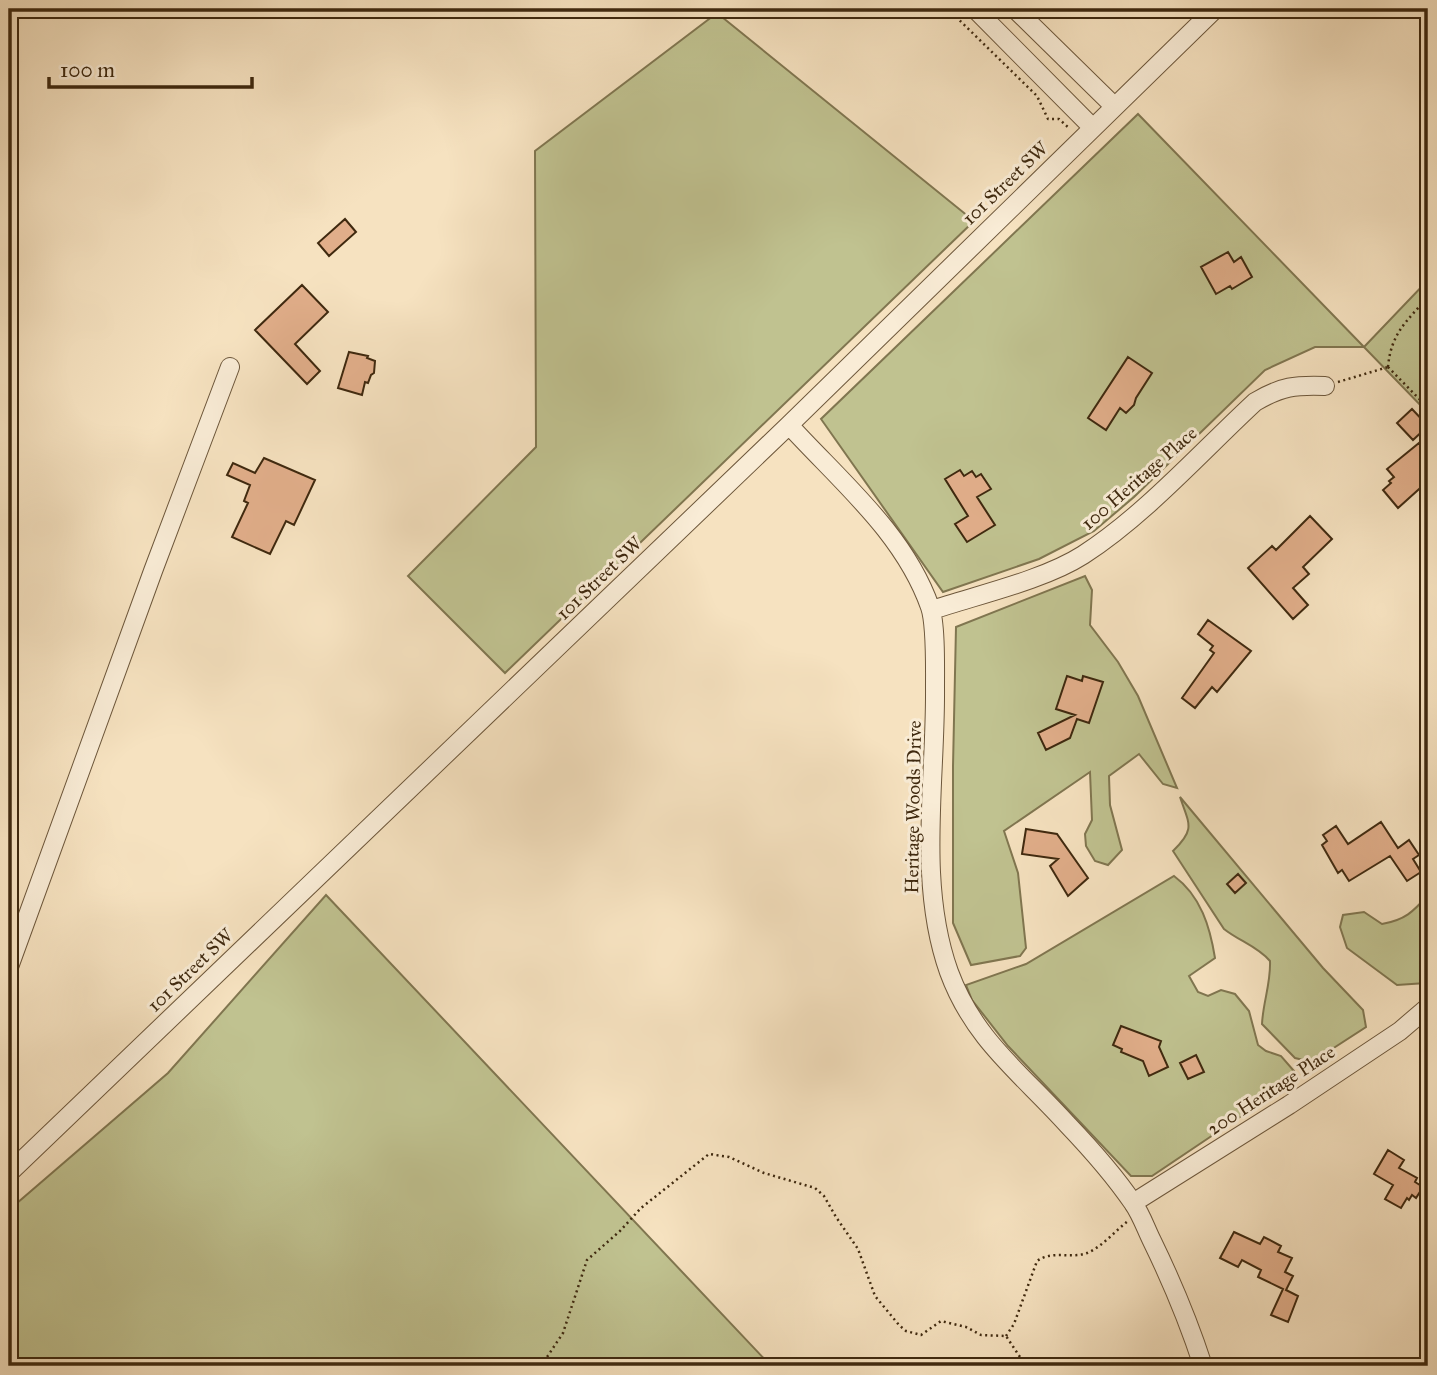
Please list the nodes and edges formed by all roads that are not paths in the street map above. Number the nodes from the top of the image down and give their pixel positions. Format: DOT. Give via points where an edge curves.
graph roads {
  1 [pos="975,9"];
  2 [pos="1015,9"];
  3 [pos="1215,9"];
  4 [pos="1114,106"];
  5 [pos="1086,133"];
  6 [pos="230,368"];
  7 [pos="1325,386"];
  8 [pos="789,425"];
  9 [pos="932,610"];
  10 [pos="9,967"];
  11 [pos="1428,1007"];
  12 [pos="9,1173"];
  13 [pos="1136,1208"];
  14 [pos="1203,1366"];
  1 -- 5 [label="street"];
  2 -- 4 [label="street"];
  3 -- 4 [label="street, 101 Street SW"];
  4 -- 5 [label="street, 101 Street SW"];
  5 -- 8 [label="street, 101 Street SW"];
  6 -- 10 [label="street"];
  7 -- 9 [label="street, 100 Heritage Place" via="1294,385 1255,402 1147,504 1081,556 1046,573"];
  8 -- 9 [label="street, Heritage Woods Drive" via="887,531"];
  8 -- 12 [label="street, 101 Street SW"];
  9 -- 13 [label="street, Heritage Woods Drive" via="936,732 931,873 933,907 949,971 985,1038 1068,1124"];
  11 -- 13 [label="street, 200 Heritage Place" via="1400,1031"];
  13 -- 14 [label="street, Heritage Woods Drive" via="1171,1280"];
}
